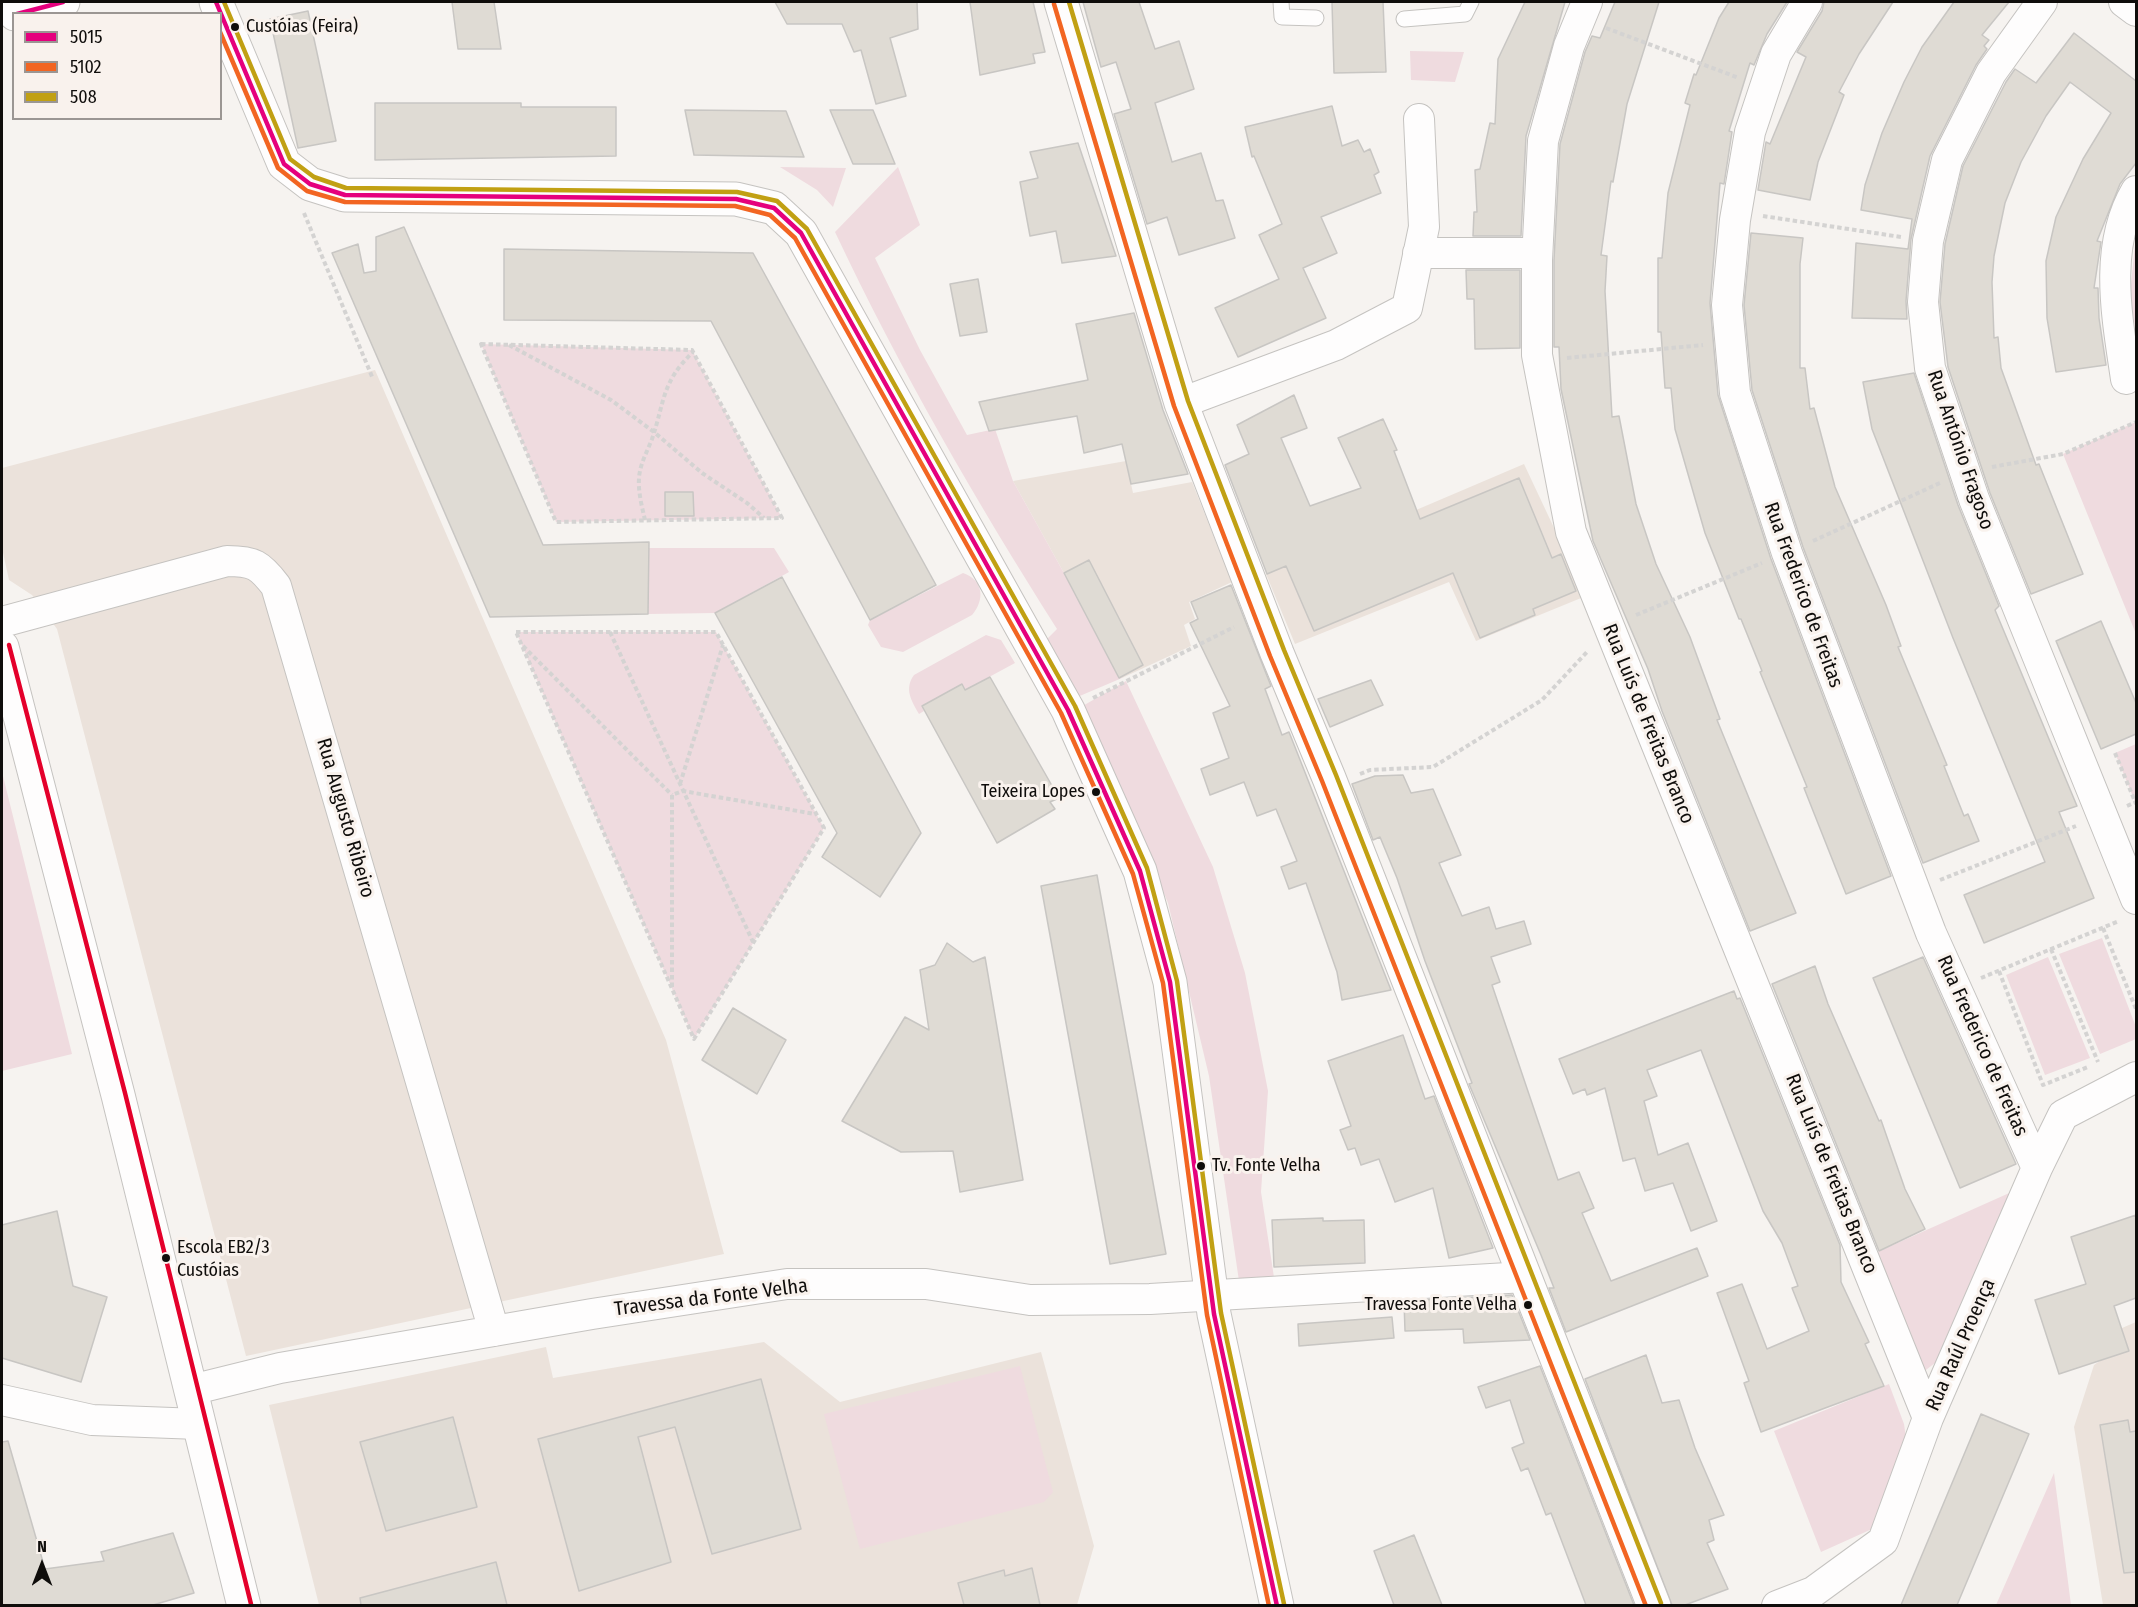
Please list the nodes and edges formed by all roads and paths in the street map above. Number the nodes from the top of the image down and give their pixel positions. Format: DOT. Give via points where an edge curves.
graph roads {
  1 [pos="63,2"];
  2 [pos="1061,2"];
  3 [pos="1281,2"];
  4 [pos="1471,2"];
  5 [pos="1807,2"];
  6 [pos="2042,2"];
  7 [pos="2124,2"];
  8 [pos="1585,8"];
  9 [pos="2136,11"];
  10 [pos="22,12"];
  11 [pos="222,16"];
  12 [pos="1316,18"];
  13 [pos="1404,19"];
  14 [pos="1765,88"];
  15 [pos="1419,119"];
  16 [pos="2136,191"];
  17 [pos="302,207"];
  18 [pos="1736,212"];
  19 [pos="1928,241"];
  20 [pos="1418,253"];
  21 [pos="1538,254"];
  22 [pos="1730,343"];
  23 [pos="508,345"];
  24 [pos="693,352"];
  25 [pos="1538,360"];
  26 [pos="373,379"];
  27 [pos="2126,379"];
  28 [pos="1181,403"];
  29 [pos="2136,422"];
  30 [pos="654,432"];
  31 [pos="1965,472"];
  32 [pos="764,518"];
  33 [pos="645,520"];
  34 [pos="1787,553"];
  35 [pos="1262,613"];
  36 [pos="2,622"];
  37 [pos="1609,627"];
  38 [pos="610,632"];
  39 [pos="520,643"];
  40 [pos="723,644"];
  41 [pos="2,647"];
  42 [pos="1068,710"];
  43 [pos="2115,753"];
  44 [pos="680,784"];
  45 [pos="1331,784"];
  46 [pos="683,790"];
  47 [pos="672,795"];
  48 [pos="2136,803"];
  49 [pos="816,814"];
  50 [pos="2103,816"];
  51 [pos="1932,887"];
  52 [pos="2130,909"];
  53 [pos="2103,928"];
  54 [pos="753,943"];
  55 [pos="2051,949"];
  56 [pos="1999,971"];
  57 [pos="1977,980"];
  58 [pos="672,990"];
  59 [pos="2136,1009"];
  60 [pos="2108,1058"];
  61 [pos="2098,1062"];
  62 [pos="2136,1077"];
  63 [pos="2037,1168"];
  64 [pos="1526,1277"];
  65 [pos="1212,1295"];
  66 [pos="494,1331"];
  67 [pos="191,1390"];
  68 [pos="2,1400"];
  69 [pos="1928,1418"];
  70 [pos="199,1424"];
  71 [pos="244,1605"];
  72 [pos="1277,1605"];
  73 [pos="1654,1605"];
  74 [pos="1777,1605"];
  1 -- 10 [label="street"];
  2 -- 28 [label="street"];
  3 -- 12 [label="lane" via="1282,17"];
  4 -- 13 [label="lane" via="1465,14"];
  5 -- 14 [label="street, Rua Frederico de Freitas" via="1776,54"];
  6 -- 19 [label="street, Rua António Fragoso" via="1991,74 1947,160"];
  7 -- 9 [label="street"];
  8 -- 14 [label="path" via="1602,27"];
  8 -- 21 [label="street, Rua Luís de Freitas Branco" via="1569,46 1543,141"];
  11 -- 42 [label="street" via="284,164 310,184 345,195 736,199 774,207 801,233"];
  14 -- 18 [label="street, Rua Frederico de Freitas" via="1750,132"];
  15 -- 20 [label="street" via="1424,227"];
  16 -- 27 [label="street" via="2125,211 2114,282"];
  17 -- 26 [label="path"];
  18 -- 19 [label="path"];
  18 -- 22 [label="street, Rua Frederico de Freitas" via="1727,305"];
  19 -- 31 [label="street, Rua António Fragoso" via="1923,302 1930,368"];
  20 -- 21 [label="street"];
  20 -- 28 [label="street" via="1407,308 1336,345"];
  21 -- 25 [label="street, Rua Luís de Freitas Branco"];
  22 -- 25 [label="path"];
  22 -- 34 [label="street, Rua Frederico de Freitas" via="1735,393"];
  23 -- 24 [label="path"];
  23 -- 30 [label="path" via="611,400"];
  23 -- 33 [label="path" via="481,344 556,522"];
  24 -- 30 [label="path" via="666,387"];
  24 -- 32 [label="path" via="782,518"];
  25 -- 37 [label="street, Rua Luís de Freitas Branco" via="1571,532"];
  28 -- 35 [label="street"];
  29 -- 31 [label="path" via="2063,454"];
  30 -- 32 [label="path"];
  30 -- 33 [label="path" via="638,480"];
  31 -- 34 [label="path"];
  31 -- 50 [label="street, Rua António Fragoso"];
  32 -- 33 [label="path"];
  34 -- 37 [label="path"];
  34 -- 51 [label="street, Rua Frederico de Freitas"];
  35 -- 42 [label="path"];
  35 -- 45 [label="street"];
  36 -- 66 [label="street, Rua Augusto Ribeiro" via="227,561 248,561 265,571 276,586"];
  37 -- 45 [label="path" via="1542,700 1433,767 1370,770"];
  37 -- 69 [label="street, Rua Luís de Freitas Branco"];
  38 -- 39 [label="path" via="516,632"];
  38 -- 40 [label="path" via="716,632"];
  38 -- 44 [label="path"];
  39 -- 47 [label="path"];
  39 -- 58 [label="path"];
  40 -- 44 [label="path"];
  40 -- 49 [label="path"];
  41 -- 67 [label="street"];
  42 -- 65 [label="street" via="1140,871 1170,982"];
  43 -- 48 [label="path"];
  44 -- 46 [label="path"];
  45 -- 64 [label="street"];
  46 -- 47 [label="path"];
  46 -- 49 [label="path"];
  46 -- 54 [label="path"];
  47 -- 58 [label="path"];
  49 -- 54 [label="path" via="824,828"];
  50 -- 51 [label="path"];
  50 -- 52 [label="street, Rua António Fragoso"];
  51 -- 63 [label="street, Rua Frederico de Freitas" via="1931,933"];
  52 -- 53 [label="path"];
  53 -- 55 [label="path"];
  53 -- 59 [label="path"];
  54 -- 58 [label="path" via="694,1039"];
  55 -- 56 [label="path"];
  55 -- 61 [label="path"];
  56 -- 57 [label="path"];
  56 -- 61 [label="path" via="2043,1085"];
  60 -- 61 [label="path"];
  62 -- 63 [label="street, Rua Raúl Proença" via="2063,1115"];
  63 -- 69 [label="street, Rua Raúl Proença"];
  64 -- 65 [label="street, Travessa da Fonte Velha"];
  64 -- 73 [label="street"];
  65 -- 66 [label="street, Travessa da Fonte Velha" via="1030,1300 926,1284 788,1284"];
  65 -- 72 [label="street"];
  66 -- 67 [label="street, Travessa da Fonte Velha" via="241,1376"];
  67 -- 70 [label="street"];
  68 -- 70 [label="street" via="92,1420"];
  69 -- 74 [label="street, Rua Raúl Proença" via="1883,1541 1812,1592"];
  70 -- 71 [label="street"];
}
